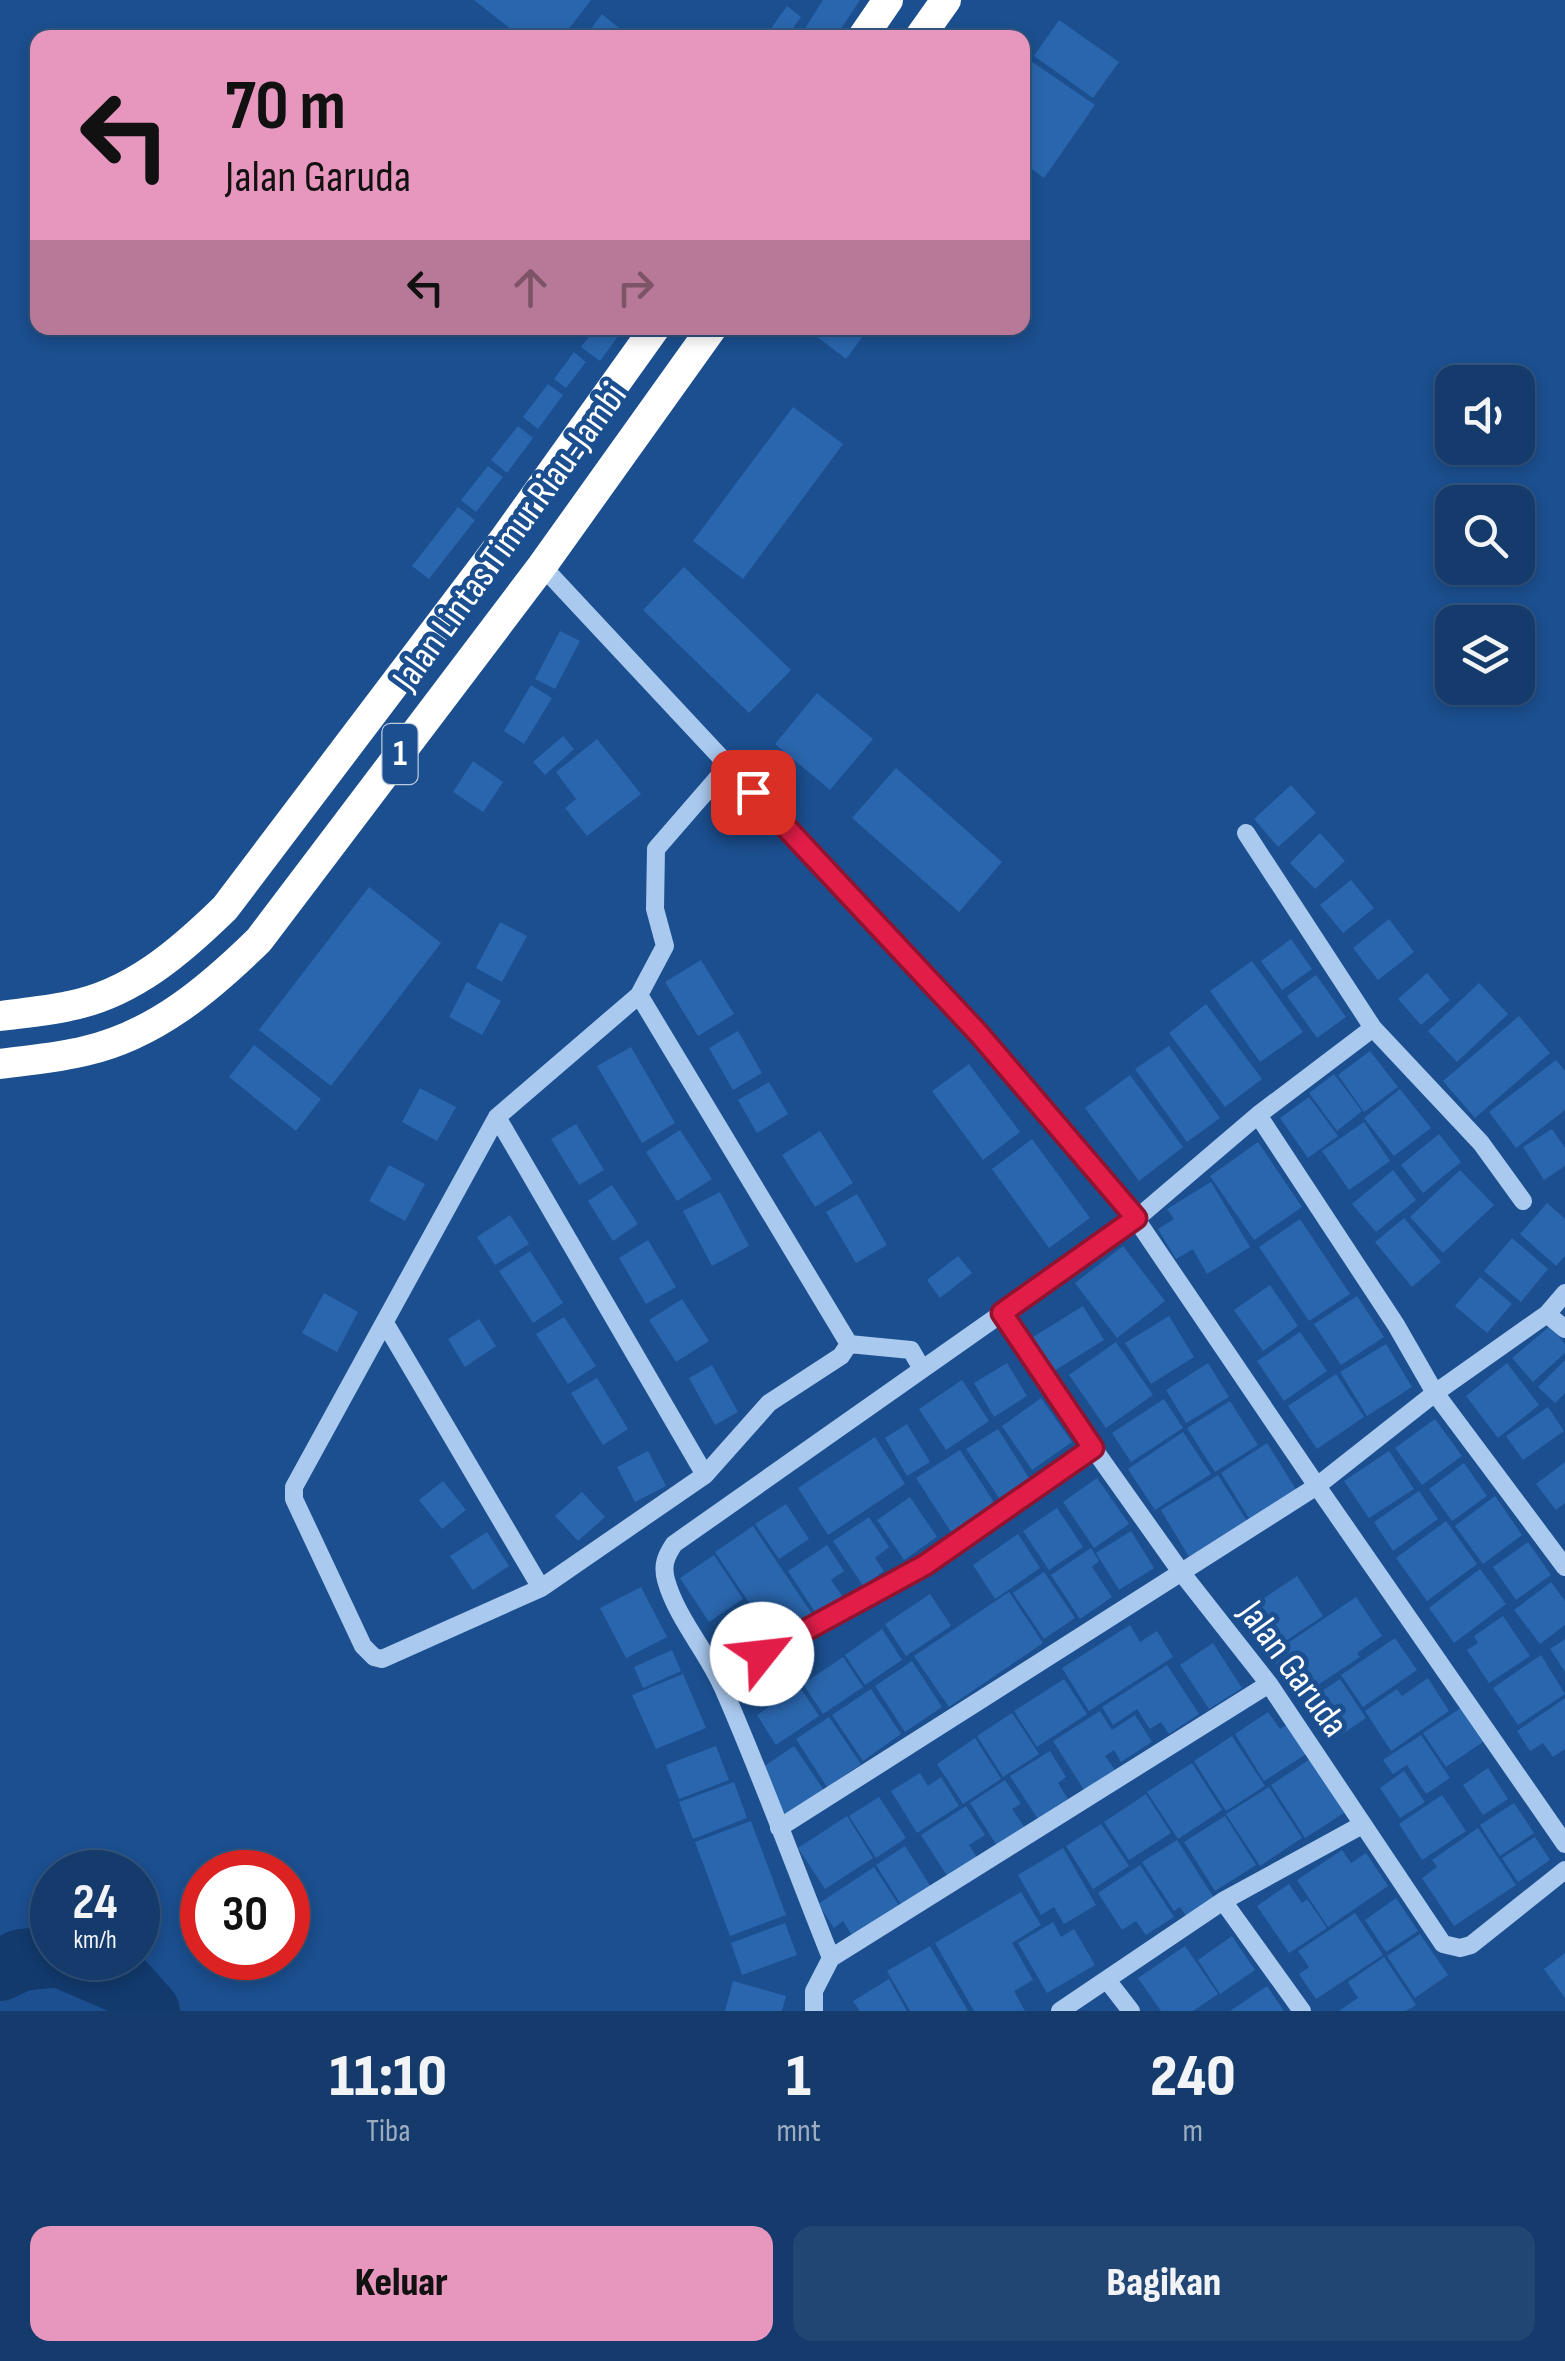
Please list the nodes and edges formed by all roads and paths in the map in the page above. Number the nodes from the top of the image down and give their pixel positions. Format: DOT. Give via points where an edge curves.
graph roads {
  1 [pos="888,0"];
  2 [pos="946,0"];
  3 [pos="867,30"];
  4 [pos="925,30"];
  5 [pos="650,335"];
  6 [pos="707,335"];
  7 [pos="542,566"];
  8 [pos="728,766"];
  9 [pos="1246,833"];
  10 [pos="640,995"];
  11 [pos="0,1016"];
  12 [pos="1372,1028"];
  13 [pos="0,1064"];
  14 [pos="1258,1116"];
  15 [pos="497,1117"];
  16 [pos="1523,1201"];
  17 [pos="1136,1218"];
  18 [pos="1565,1293"];
  19 [pos="1002,1313"];
  20 [pos="1547,1314"];
  21 [pos="385,1324"];
  22 [pos="1565,1329"];
  23 [pos="849,1344"];
  24 [pos="922,1368"];
  25 [pos="1435,1393"];
  26 [pos="1093,1448"];
  27 [pos="705,1476"];
  28 [pos="1317,1486"];
  29 [pos="1565,1567"];
  30 [pos="1181,1572"];
  31 [pos="542,1588"];
  32 [pos="721,1684"];
  33 [pos="1269,1684"];
  34 [pos="1362,1825"];
  35 [pos="779,1828"];
  36 [pos="1565,1844"];
  37 [pos="1565,1870"];
  38 [pos="1222,1901"];
  39 [pos="831,1958"];
  40 [pos="1106,1980"];
  41 [pos="814,2011"];
  42 [pos="1060,2011"];
  43 [pos="1131,2011"];
  44 [pos="1302,2011"];
  1 -- 3 [label="highway"];
  2 -- 4 [label="highway"];
  5 -- 11 [label="highway, Jalan Lintas Timur Riau-Jambi / 1" via="226,908 157,968 117,990 73,1006"];
  6 -- 7 [label="highway, Jalan Lintas Timur Riau-Jambi / 1"];
  7 -- 8 [label="street"];
  7 -- 13 [label="highway, Jalan Lintas Timur Riau-Jambi / 1" via="259,940 222,976 136,1034 86,1051"];
  8 -- 10 [label="street" via="656,849 655,909 665,946"];
  8 -- 17 [label="street" via="979,1034"];
  9 -- 12 [label="street"];
  10 -- 15 [label="street"];
  10 -- 23 [label="street"];
  12 -- 14 [label="street"];
  12 -- 16 [label="street" via="1481,1143"];
  14 -- 17 [label="street"];
  14 -- 25 [label="street"];
  15 -- 21 [label="street"];
  15 -- 27 [label="street"];
  17 -- 19 [label="street"];
  17 -- 28 [label="street"];
  18 -- 20 [label="street"];
  19 -- 24 [label="street"];
  19 -- 26 [label="street, Jalan Garuda"];
  20 -- 22 [label="street"];
  20 -- 25 [label="street"];
  21 -- 31 [label="street"];
  21 -- 31 [label="street" via="292,1493 364,1646 382,1659"];
  23 -- 24 [label="street" via="910,1350"];
  23 -- 27 [label="street" via="769,1403"];
  24 -- 32 [label="street" via="668,1552 666,1581"];
  25 -- 28 [label="street"];
  25 -- 29 [label="street"];
  26 -- 30 [label="street, Jalan Garuda"];
  26 -- 32 [label="street" via="925,1565 762,1654"];
  27 -- 31 [label="street"];
  28 -- 30 [label="street"];
  28 -- 36 [label="street"];
  30 -- 33 [label="street, Jalan Garuda"];
  30 -- 35 [label="street"];
  32 -- 35 [label="street"];
  33 -- 34 [label="street, Jalan Garuda"];
  33 -- 39 [label="street"];
  34 -- 37 [label="street, Jalan Garuda" via="1449,1946 1471,1945"];
  34 -- 38 [label="street"];
  35 -- 39 [label="street"];
  38 -- 40 [label="street"];
  38 -- 44 [label="street"];
  39 -- 41 [label="street" via="814,1991"];
  40 -- 42 [label="street"];
  40 -- 43 [label="street"];
}
